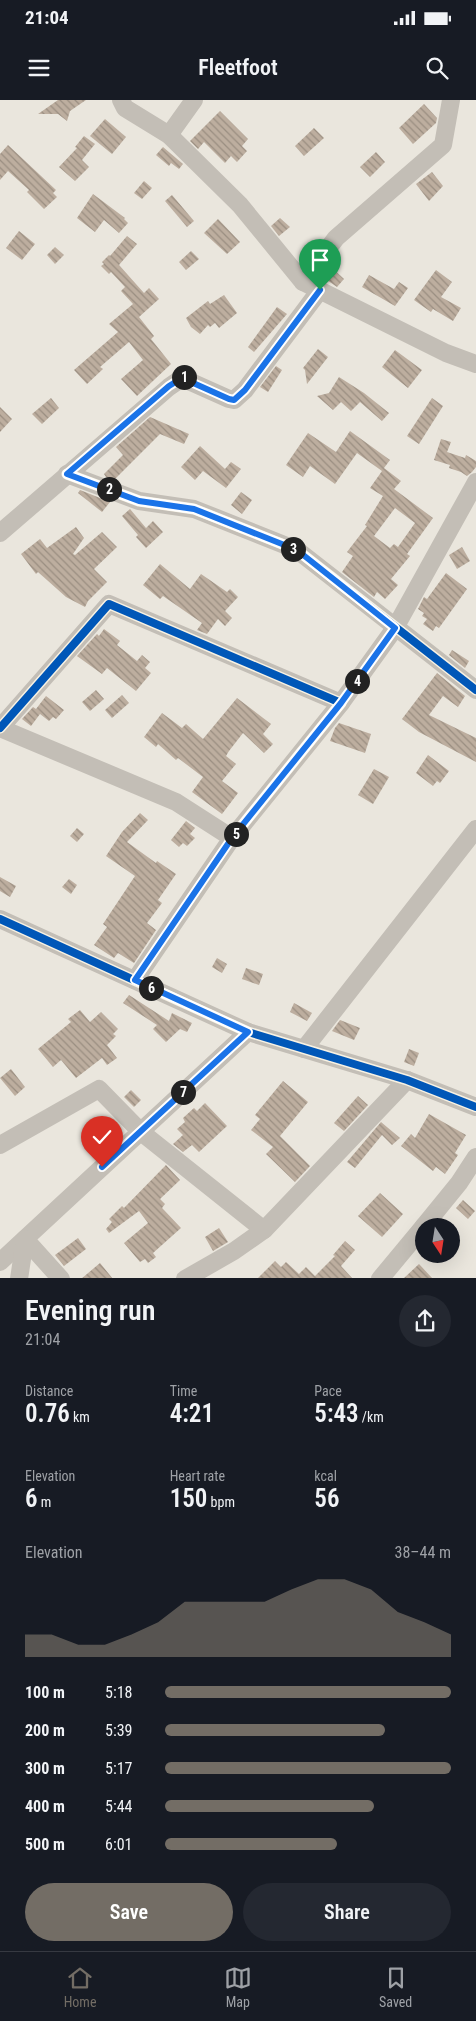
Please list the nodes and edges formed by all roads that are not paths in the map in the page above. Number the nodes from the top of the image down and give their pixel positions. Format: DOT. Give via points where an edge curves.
graph roads {
  1 [pos="120,100"];
  2 [pos="194,100"];
  3 [pos="451,100"];
  4 [pos="169,135"];
  5 [pos="303,282"];
  6 [pos="320,290"];
  7 [pos="476,364"];
  8 [pos="67,474"];
  9 [pos="476,482"];
  10 [pos="0,533"];
  11 [pos="395,628"];
  12 [pos="476,690"];
  13 [pos="341,703"];
  14 [pos="0,728"];
  15 [pos="476,829"];
  16 [pos="232,838"];
  17 [pos="3,924"];
  18 [pos="135,980"];
  19 [pos="248,1032"];
  20 [pos="304,1049"];
  21 [pos="407,1080"];
  22 [pos="475,1105"];
  23 [pos="141,1132"];
  24 [pos="0,1145"];
  25 [pos="476,1157"];
  26 [pos="431,1218"];
  27 [pos="264,1230"];
  28 [pos="415,1237"];
  29 [pos="25,1239"];
  30 [pos="0,1262"];
  31 [pos="19,1278"];
  32 [pos="61,1278"];
  33 [pos="185,1278"];
  34 [pos="380,1278"];
  1 -- 4 [label="street" via="125,108"];
  2 -- 4 [label="street"];
  3 -- 5 [label="street" via="443,145 336,238"];
  4 -- 5 [label="street" via="240,205"];
  5 -- 6 [label="street"];
  6 -- 7 [label="street" via="446,353"];
  6 -- 8 [label="street" via="245,390 234,400 182,378"];
  8 -- 10 [label="street"];
  8 -- 11 [label="street" via="139,501 194,509 297,550"];
  9 -- 11 [label="street"];
  11 -- 12 [label="street"];
  11 -- 13 [label="street"];
  13 -- 14 [label="street" via="109,604"];
  13 -- 16 [label="street"];
  14 -- 16 [label="street" via="176,802"];
  15 -- 20 [label="street"];
  16 -- 18 [label="street"];
  17 -- 18 [label="street"];
  18 -- 19 [label="street"];
  19 -- 20 [label="street"];
  19 -- 23 [label="street"];
  20 -- 21 [label="street"];
  21 -- 22 [label="street"];
  21 -- 27 [label="street"];
  23 -- 24 [label="street" via="99,1089"];
  23 -- 27 [label="street"];
  23 -- 29 [label="street"];
  25 -- 26 [label="street"];
  27 -- 33 [label="street"];
  28 -- 34 [label="street"];
  29 -- 30 [label="street"];
  29 -- 31 [label="street"];
  29 -- 32 [label="street"];
}
